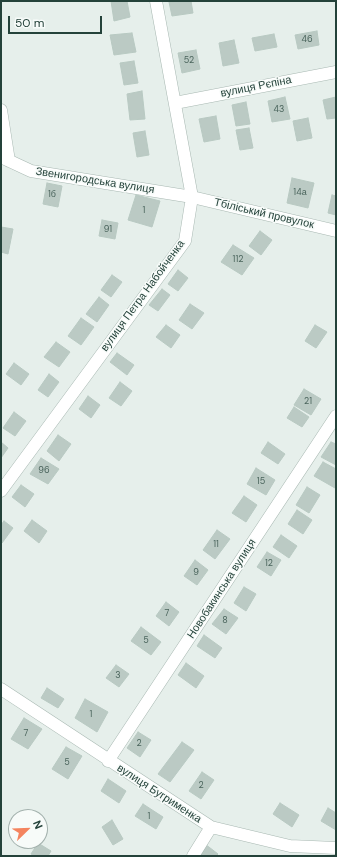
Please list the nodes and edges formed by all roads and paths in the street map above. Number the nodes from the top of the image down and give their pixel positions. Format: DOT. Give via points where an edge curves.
graph roads {
  1 [pos="156,1"];
  2 [pos="336,72"];
  3 [pos="175,103"];
  4 [pos="1,110"];
  5 [pos="5,159"];
  6 [pos="192,197"];
  7 [pos="336,231"];
  8 [pos="336,416"];
  9 [pos="1,490"];
  10 [pos="1,690"];
  11 [pos="108,761"];
  12 [pos="211,827"];
  13 [pos="336,848"];
  14 [pos="193,856"];
  1 -- 3 [label="street, вулиця Петра Набойченка"];
  2 -- 3 [label="street, вулиця Рєпіна"];
  3 -- 6 [label="street, вулиця Петра Набойченка"];
  4 -- 5 [label="street"];
  5 -- 6 [label="street, Звенигородська вулиця" via="31,171"];
  6 -- 7 [label="street, Тбіліський провулок"];
  6 -- 9 [label="street, вулиця Петра Набойченка" via="185,241"];
  8 -- 11 [label="street, Новобакинська вулиця"];
  10 -- 11 [label="street, вулиця Бугрименка"];
  11 -- 12 [label="street, вулиця Бугрименка"];
  12 -- 13 [label="street, вулиця Бугрименка" via="290,846"];
  12 -- 14 [label="street"];
}
